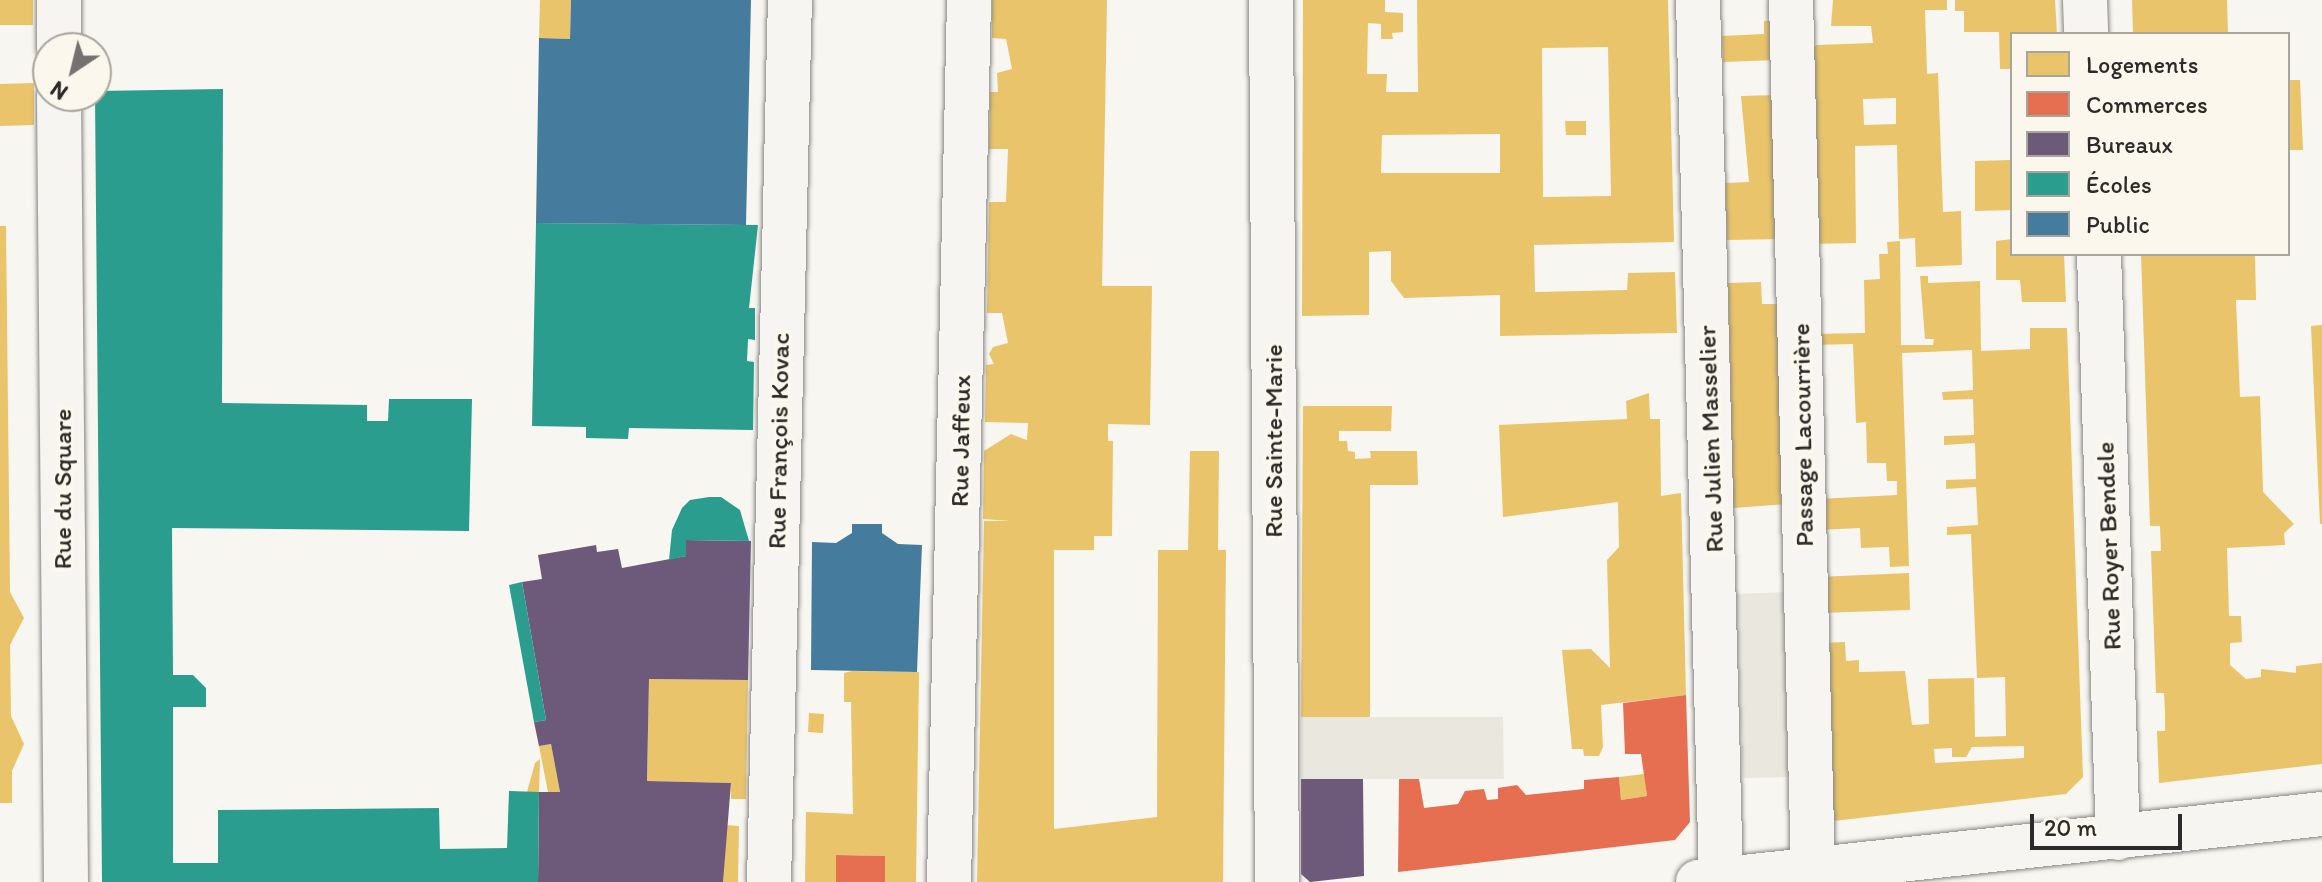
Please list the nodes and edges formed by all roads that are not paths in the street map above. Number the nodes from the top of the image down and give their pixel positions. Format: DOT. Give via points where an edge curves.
graph roads {
  1 [pos="59,0"];
  2 [pos="790,0"];
  3 [pos="969,0"];
  4 [pos="1271,0"];
  5 [pos="1698,0"];
  6 [pos="1791,0"];
  7 [pos="2085,0"];
  8 [pos="59,32"];
  9 [pos="2086,32"];
  10 [pos="59,112"];
  11 [pos="2099,256"];
  12 [pos="2322,814"];
  13 [pos="2118,838"];
  14 [pos="1813,870"];
  15 [pos="1710,880"];
  16 [pos="66,882"];
  17 [pos="769,882"];
  18 [pos="949,882"];
  19 [pos="1277,882"];
  1 -- 8 [label="street"];
  2 -- 17 [label="street, Rue François Kovac"];
  3 -- 18 [label="street, Rue Jaffeux"];
  4 -- 19 [label="street, Rue Sainte-Marie"];
  5 -- 15 [label="street, Rue Julien Masselier"];
  6 -- 14 [label="street, Passage Lacourrière"];
  7 -- 9 [label="street"];
  10 -- 16 [label="street, Rue du Square"];
  11 -- 13 [label="street, Rue Royer Bendele"];
  12 -- 13 [label="street"];
  13 -- 14 [label="street"];
  14 -- 15 [label="street"];
}
